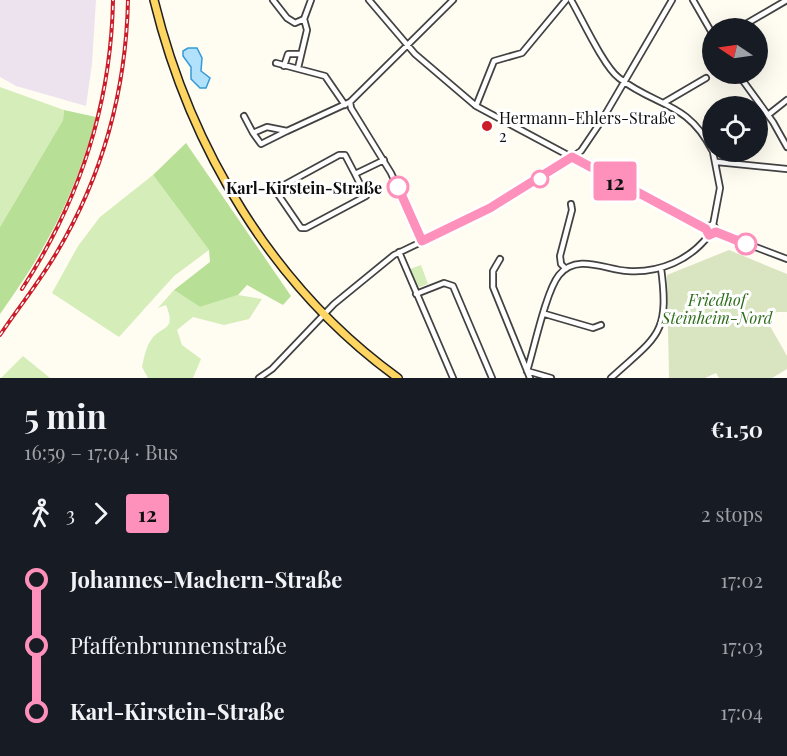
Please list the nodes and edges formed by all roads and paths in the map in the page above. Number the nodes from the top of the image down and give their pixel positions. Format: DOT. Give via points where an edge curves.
graph roads {
  1 [pos="154,0"];
  2 [pos="273,0"];
  3 [pos="311,0"];
  4 [pos="369,0"];
  5 [pos="453,0"];
  6 [pos="566,0"];
  7 [pos="571,0"];
  8 [pos="672,0"];
  9 [pos="693,0"];
  10 [pos="787,0"];
  11 [pos="703,18"];
  12 [pos="756,18"];
  13 [pos="304,19"];
  14 [pos="407,46"];
  15 [pos="301,54"];
  16 [pos="276,63"];
  17 [pos="284,66"];
  18 [pos="298,68"];
  19 [pos="702,80"];
  20 [pos="624,82"];
  21 [pos="787,100"];
  22 [pos="350,102"];
  23 [pos="665,102"];
  24 [pos="345,105"];
  25 [pos="476,106"];
  26 [pos="768,115"];
  27 [pos="244,116"];
  28 [pos="287,131"];
  29 [pos="253,133"];
  30 [pos="702,134"];
  31 [pos="787,147"];
  32 [pos="572,157"];
  33 [pos="384,160"];
  34 [pos="717,162"];
  35 [pos="787,169"];
  36 [pos="355,174"];
  37 [pos="571,204"];
  38 [pos="712,225"];
  39 [pos="706,229"];
  40 [pos="716,232"];
  41 [pos="709,235"];
  42 [pos="422,241"];
  43 [pos="399,252"];
  44 [pos="500,259"];
  45 [pos="787,259"];
  46 [pos="661,268"];
  47 [pos="566,269"];
  48 [pos="416,294"];
  49 [pos="324,313"];
  50 [pos="544,314"];
  51 [pos="601,325"];
  52 [pos="272,369"];
  53 [pos="528,371"];
  54 [pos="259,378"];
  55 [pos="272,378"];
  56 [pos="398,378"];
  57 [pos="453,378"];
  58 [pos="492,378"];
  59 [pos="530,378"];
  60 [pos="551,378"];
  61 [pos="611,378"];
  1 -- 49 [label="main road" via="187,104 223,178 265,242"];
  2 -- 13 [label="street" via="290,21"];
  3 -- 13 [label="street"];
  4 -- 14 [label="street"];
  5 -- 14 [label="street"];
  6 -- 25 [label="street" via="522,53 494,62"];
  7 -- 20 [label="street"];
  8 -- 20 [label="street"];
  9 -- 11 [label="street"];
  10 -- 12 [label="street"];
  13 -- 15 [label="street" via="308,27"];
  14 -- 22 [label="street"];
  14 -- 25 [label="street"];
  15 -- 17 [label="street" via="288,54"];
  15 -- 18 [label="street"];
  16 -- 17 [label="street"];
  17 -- 18 [label="street"];
  18 -- 24 [label="street" via="327,77"];
  19 -- 23 [label="street"];
  20 -- 23 [label="street"];
  20 -- 32 [label="street" via="590,140"];
  21 -- 26 [label="street"];
  22 -- 24 [label="street"];
  22 -- 33 [label="street"];
  23 -- 30 [label="street" via="694,122"];
  24 -- 28 [label="street"];
  25 -- 32 [label="street"];
  26 -- 31 [label="street"];
  27 -- 29 [label="street"];
  28 -- 29 [label="street" via="267,127"];
  28 -- 29 [label="street" via="261,144"];
  32 -- 39 [label="street"];
  32 -- 42 [label="street" via="490,208"];
  33 -- 36 [label="street"];
  33 -- 42 [label="street"];
  34 -- 35 [label="street"];
  34 -- 38 [label="street" via="720,191"];
  36 -- 36 [label="street" via="366,196 306,228 301,228 275,190 339,154 345,155"];
  37 -- 47 [label="street" via="560,256"];
  38 -- 39 [label="street"];
  38 -- 40 [label="street"];
  39 -- 41 [label="street"];
  40 -- 41 [label="street"];
  40 -- 45 [label="street"];
  41 -- 46 [label="street" via="686,256"];
  42 -- 43 [label="street"];
  43 -- 48 [label="street"];
  43 -- 49 [label="street"];
  44 -- 53 [label="street" via="494,268 493,287"];
  46 -- 47 [label="street" via="625,271 581,263"];
  46 -- 61 [label="street" via="663,306 659,331"];
  47 -- 50 [label="street" via="555,281"];
  48 -- 57 [label="street"];
  48 -- 58 [label="street" via="444,283 453,285"];
  49 -- 52 [label="street"];
  49 -- 56 [label="main road"];
  50 -- 51 [label="street" via="593,328"];
  50 -- 53 [label="street"];
  52 -- 54 [label="street"];
  52 -- 55 [label="street"];
  53 -- 59 [label="street"];
  53 -- 60 [label="street"];
}
